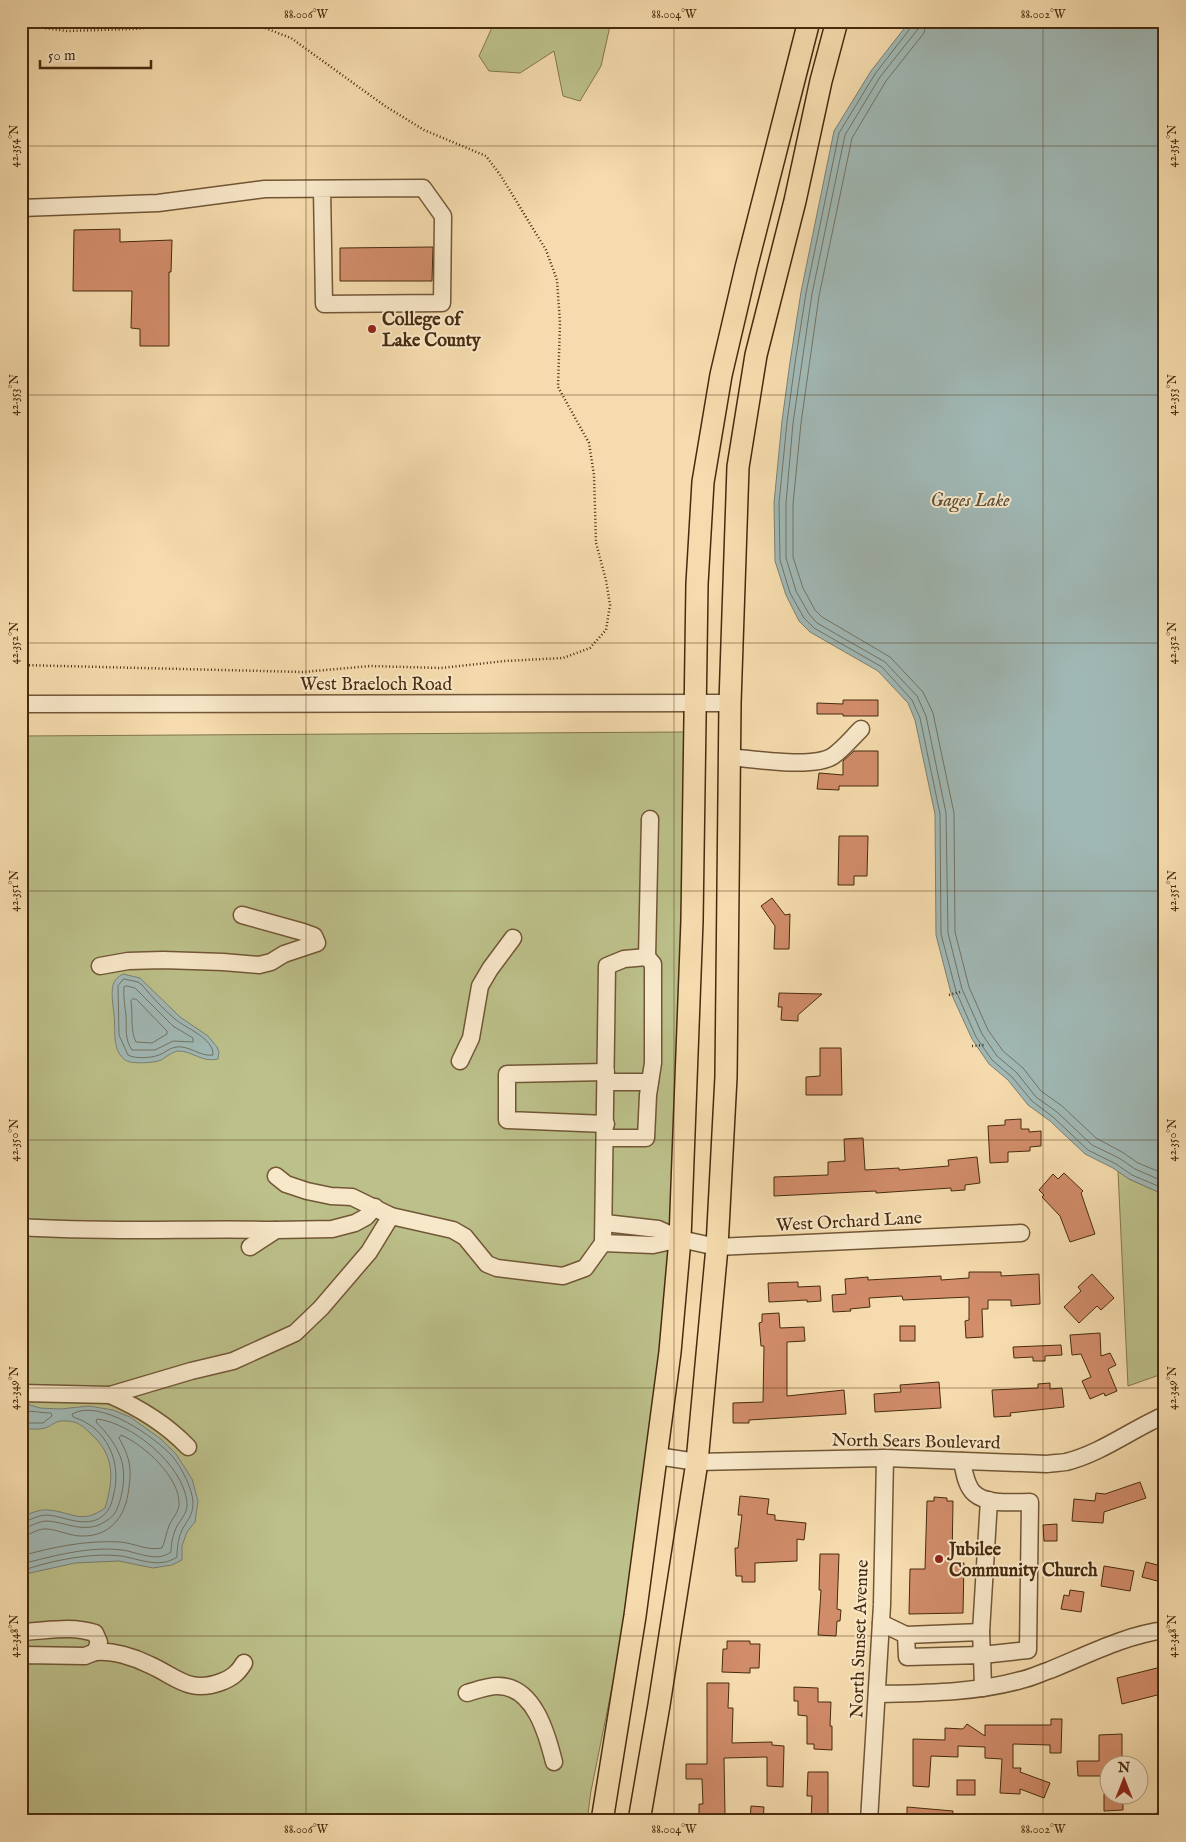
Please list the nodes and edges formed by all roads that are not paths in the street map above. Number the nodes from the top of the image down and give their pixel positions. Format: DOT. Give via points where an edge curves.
graph roads {
  1 [pos="809,21"];
  2 [pos="837,21"];
  3 [pos="322,189"];
  4 [pos="21,208"];
  5 [pos="730,703"];
  6 [pos="21,704"];
  7 [pos="695,704"];
  8 [pos="861,729"];
  9 [pos="729,757"];
  10 [pos="650,819"];
  11 [pos="242,915"];
  12 [pos="513,938"];
  13 [pos="646,957"];
  14 [pos="100,966"];
  15 [pos="460,1061"];
  16 [pos="606,1077"];
  17 [pos="650,1082"];
  18 [pos="606,1131"];
  19 [pos="276,1176"];
  20 [pos="375,1207"];
  21 [pos="391,1216"];
  22 [pos="604,1223"];
  23 [pos="21,1227"];
  24 [pos="276,1230"];
  25 [pos="1021,1233"];
  26 [pos="680,1239"];
  27 [pos="603,1243"];
  28 [pos="250,1247"];
  29 [pos="717,1247"];
  30 [pos="21,1393"];
  31 [pos="110,1395"];
  32 [pos="1165,1415"];
  33 [pos="188,1447"];
  34 [pos="657,1456"];
  35 [pos="885,1458"];
  36 [pos="962,1461"];
  37 [pos="697,1462"];
  38 [pos="989,1500"];
  39 [pos="881,1623"];
  40 [pos="1165,1630"];
  41 [pos="21,1632"];
  42 [pos="981,1632"];
  43 [pos="906,1635"];
  44 [pos="94,1652"];
  45 [pos="982,1655"];
  46 [pos="21,1656"];
  47 [pos="244,1663"];
  48 [pos="983,1688"];
  49 [pos="467,1693"];
  50 [pos="878,1694"];
  51 [pos="554,1762"];
  52 [pos="1165,1817"];
  53 [pos="602,1821"];
  54 [pos="639,1821"];
  55 [pos="869,1821"];
  56 [pos="1164,1821"];
  1 -- 7 [label="main road" via="721,375 704,482 697,584"];
  2 -- 5 [label="main road" via="756,355 742,439 738,467"];
  3 -- 3 [label="street" via="324,304 442,302 443,216 423,188"];
  3 -- 4 [label="street" via="265,189 158,203"];
  5 -- 7 [label="street, West Braeloch Road"];
  5 -- 9 [label="main road"];
  6 -- 7 [label="street, West Braeloch Road"];
  7 -- 26 [label="main road" via="692,940"];
  8 -- 9 [label="street" via="833,756 818,761"];
  9 -- 29 [label="main road" via="726,1077"];
  10 -- 13 [label="street"];
  11 -- 14 [label="street" via="314,936 317,943 259,965 163,960"];
  12 -- 15 [label="street" via="480,986 471,1038"];
  13 -- 16 [label="street" via="624,959 607,966"];
  13 -- 17 [label="street" via="653,964 653,1063"];
  16 -- 17 [label="street"];
  16 -- 18 [label="street"];
  16 -- 18 [label="street" via="508,1074 507,1120"];
  17 -- 18 [label="street" via="646,1138"];
  18 -- 22 [label="street"];
  19 -- 20 [label="street" via="286,1184 306,1191 352,1198"];
  20 -- 21 [label="street"];
  20 -- 24 [label="street" via="355,1223 332,1228"];
  21 -- 27 [label="street" via="453,1230 465,1237 487,1264 497,1268 563,1276 585,1268"];
  21 -- 31 [label="street" via="369,1252 322,1308 295,1333 233,1361"];
  22 -- 26 [label="street" via="658,1229"];
  22 -- 27 [label="street"];
  23 -- 24 [label="street"];
  24 -- 28 [label="street"];
  25 -- 29 [label="street, West Orchard Lane"];
  26 -- 27 [label="street" via="653,1245"];
  26 -- 29 [label="street, West Orchard Lane"];
  26 -- 34 [label="main road"];
  29 -- 37 [label="main road"];
  30 -- 31 [label="street"];
  31 -- 33 [label="street" via="156,1418"];
  32 -- 36 [label="street, North Sears Boulevard" via="1066,1462"];
  34 -- 37 [label="street, North Sears Boulevard"];
  34 -- 53 [label="main road"];
  35 -- 36 [label="street, North Sears Boulevard"];
  35 -- 37 [label="street, North Sears Boulevard"];
  35 -- 39 [label="street, North Sunset Avenue"];
  36 -- 38 [label="street" via="966,1481 975,1494"];
  37 -- 54 [label="main road"];
  38 -- 42 [label="street"];
  38 -- 45 [label="street" via="1030,1502 1028,1650"];
  39 -- 43 [label="street"];
  39 -- 50 [label="street, North Sunset Avenue"];
  40 -- 48 [label="street" via="1122,1640 1022,1680"];
  41 -- 44 [label="street" via="56,1628 86,1630 95,1633 100,1642"];
  42 -- 43 [label="street"];
  42 -- 45 [label="street"];
  43 -- 45 [label="street" via="907,1657"];
  44 -- 46 [label="street" via="85,1656"];
  44 -- 47 [label="street" via="108,1651 150,1664 164,1674 197,1687 229,1680"];
  45 -- 48 [label="street"];
  48 -- 50 [label="street"];
  49 -- 51 [label="street" via="497,1686 509,1687 522,1694 533,1706 549,1741"];
  50 -- 55 [label="street, North Sunset Avenue"];
  52 -- 56 [label="street"];
}
